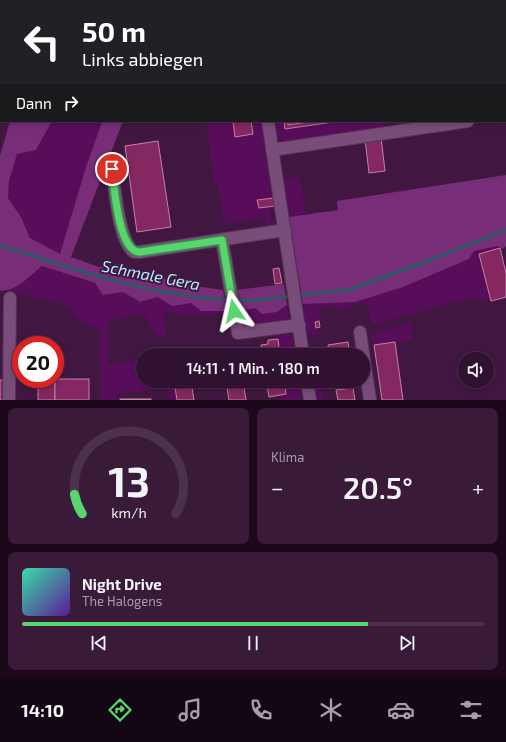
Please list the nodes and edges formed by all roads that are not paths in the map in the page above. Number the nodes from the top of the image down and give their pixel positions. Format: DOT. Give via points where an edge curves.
graph roads {
  1 [pos="268,122"];
  2 [pos="461,122"];
  3 [pos="272,150"];
  4 [pos="112,169"];
  5 [pos="285,230"];
  6 [pos="222,240"];
  7 [pos="10,298"];
  8 [pos="299,325"];
  9 [pos="360,332"];
  10 [pos="302,348"];
  11 [pos="308,388"];
  12 [pos="9,400"];
  13 [pos="310,400"];
  14 [pos="370,400"];
  1 -- 3 [label="street"];
  2 -- 3 [label="street"];
  3 -- 5 [label="street"];
  4 -- 6 [label="street" via="119,220 127,244 134,252"];
  5 -- 6 [label="street"];
  5 -- 8 [label="street"];
  6 -- 8 [label="street" via="238,334"];
  7 -- 12 [label="street"];
  8 -- 10 [label="street"];
  9 -- 14 [label="street"];
  11 -- 13 [label="street"];
}
